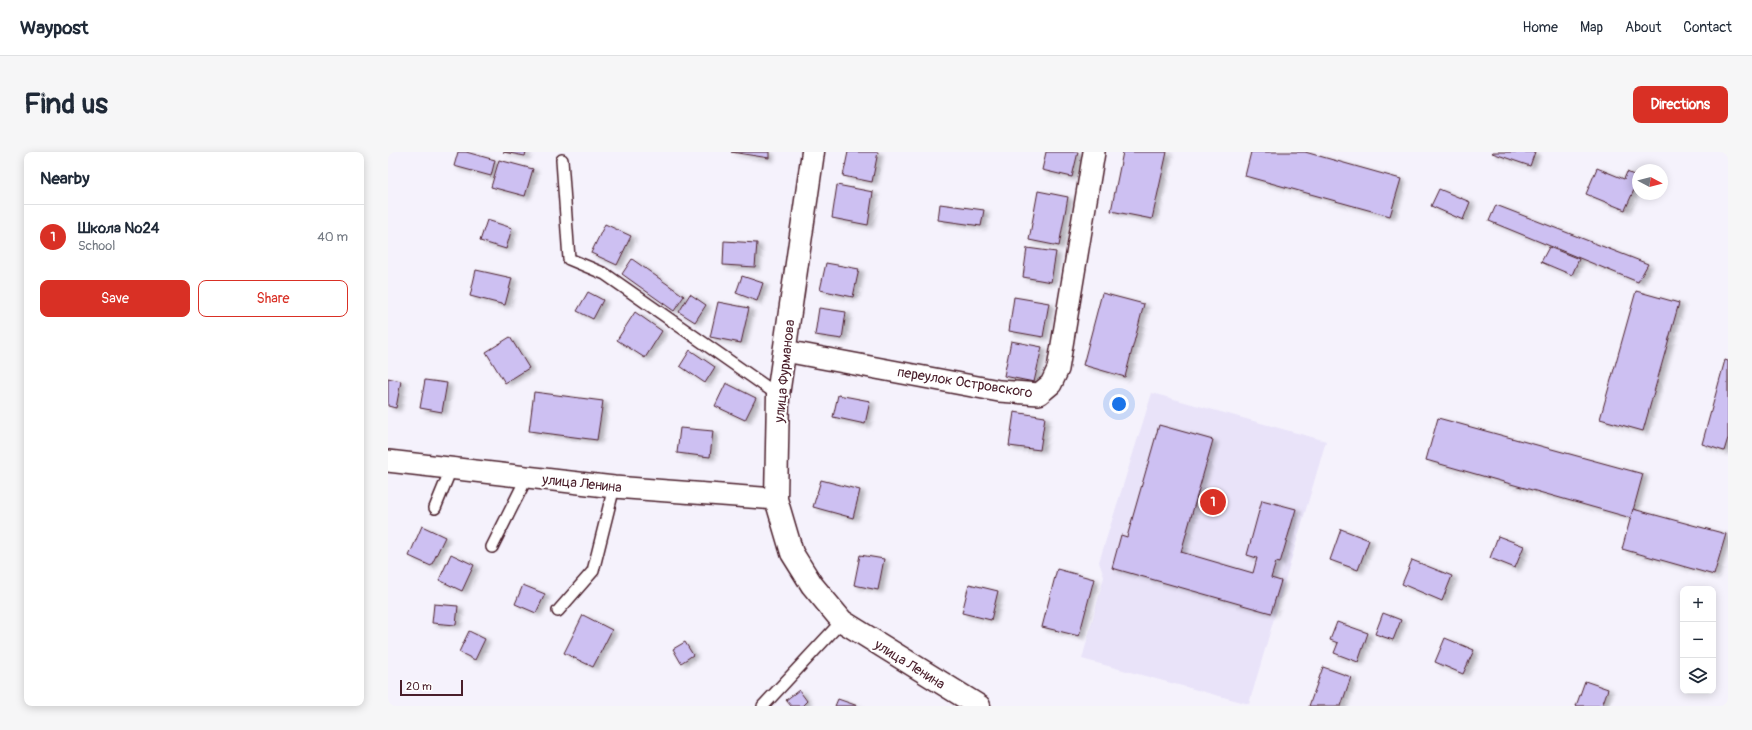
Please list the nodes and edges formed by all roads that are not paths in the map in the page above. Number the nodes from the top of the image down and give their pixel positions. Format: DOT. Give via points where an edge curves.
graph roads {
  1 [pos="813,152"];
  2 [pos="1094,152"];
  3 [pos="562,160"];
  4 [pos="785,351"];
  5 [pos="778,395"];
  6 [pos="388,461"];
  7 [pos="451,469"];
  8 [pos="527,477"];
  9 [pos="614,487"];
  10 [pos="776,499"];
  11 [pos="435,508"];
  12 [pos="492,547"];
  13 [pos="558,611"];
  14 [pos="842,621"];
  15 [pos="763,706"];
  16 [pos="979,706"];
  1 -- 4 [label="main road, улица Фурманова"];
  2 -- 4 [label="street, переулок Островского" via="1058,369 1051,384 1039,394 999,391"];
  3 -- 5 [label="lane" via="569,259 605,274"];
  4 -- 5 [label="main road, улица Фурманова"];
  5 -- 10 [label="main road, улица Фурманова"];
  6 -- 7 [label="street, улица Ленина"];
  7 -- 8 [label="street, улица Ленина"];
  7 -- 11 [label="lane"];
  8 -- 9 [label="street, улица Ленина"];
  8 -- 12 [label="lane"];
  9 -- 10 [label="street, улица Ленина"];
  9 -- 13 [label="lane" via="593,571"];
  10 -- 14 [label="main road, улица Фурманова" via="792,553 812,585"];
  14 -- 15 [label="lane"];
  14 -- 16 [label="main road, улица Ленина"];
}
